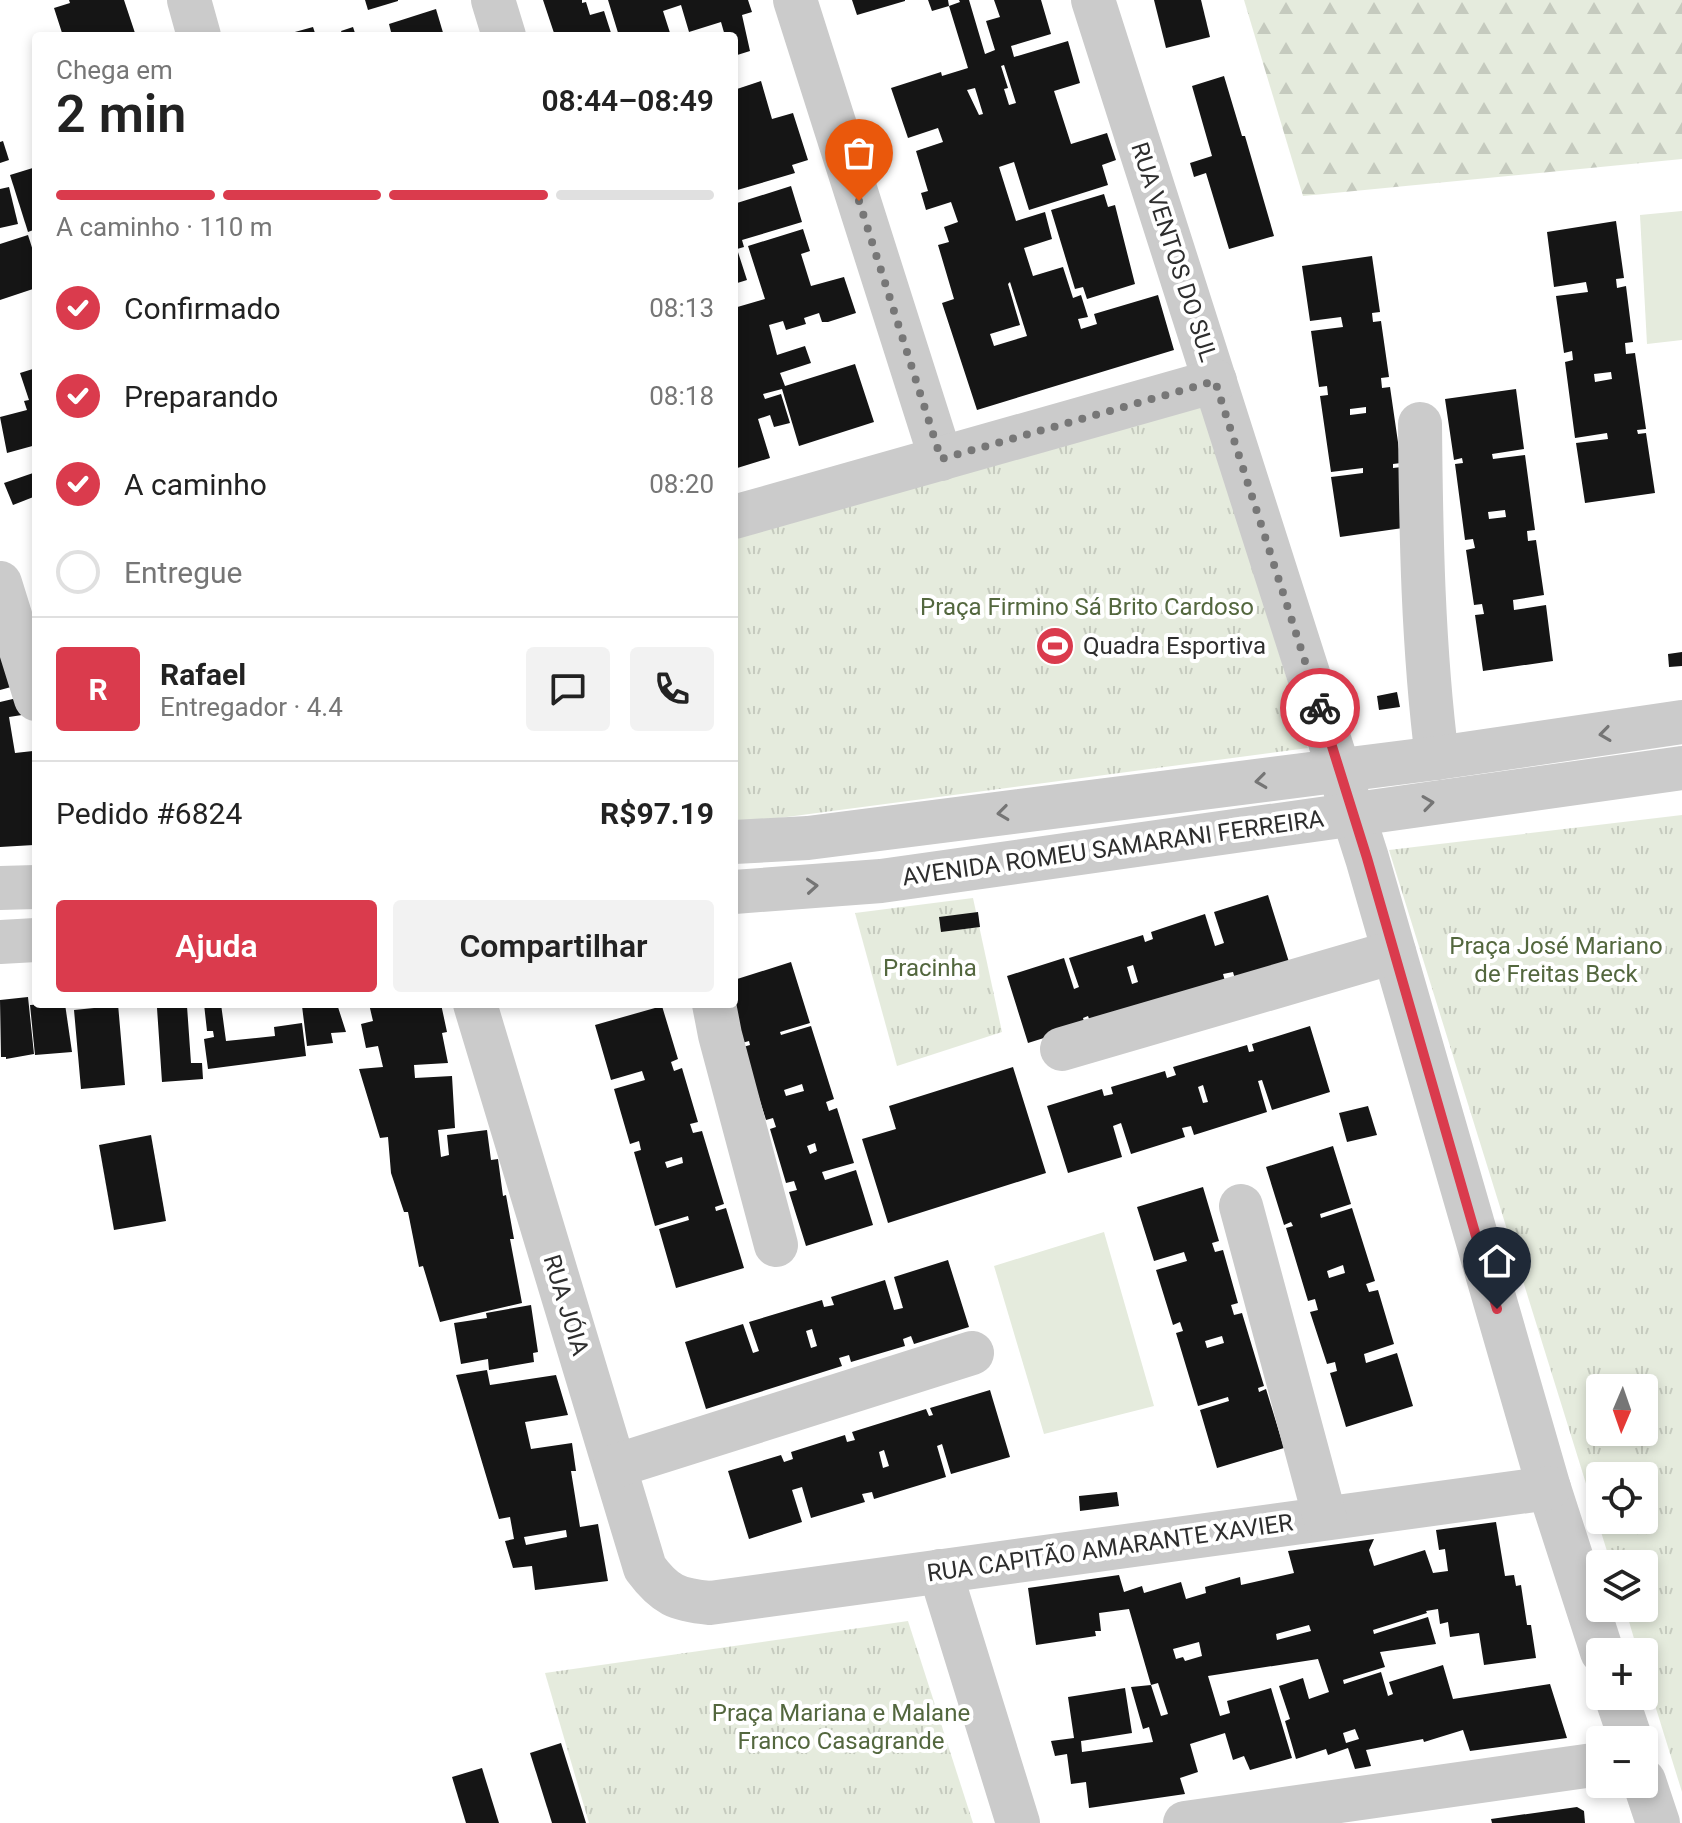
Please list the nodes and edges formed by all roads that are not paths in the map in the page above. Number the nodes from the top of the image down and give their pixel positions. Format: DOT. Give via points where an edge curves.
graph roads {
  1 [pos="189,0"];
  2 [pos="493,0"];
  3 [pos="795,0"];
  4 [pos="1093,0"];
  5 [pos="198,32"];
  6 [pos="503,32"];
  7 [pos="1215,381"];
  8 [pos="1420,424"];
  9 [pos="941,459"];
  10 [pos="738,516"];
  11 [pos="1,593"];
  12 [pos="32,687"];
  13 [pos="1668,724"];
  14 [pos="1437,758"];
  15 [pos="1672,770"];
  16 [pos="1339,771"];
  17 [pos="1351,814"];
  18 [pos="738,842"];
  19 [pos="32,887"];
  20 [pos="0,888"];
  21 [pos="738,892"];
  22 [pos="32,940"];
  23 [pos="0,942"];
  24 [pos="1394,952"];
  25 [pos="476,1008"];
  26 [pos="715,1008"];
  27 [pos="1062,1049"];
  28 [pos="1241,1206"];
  29 [pos="776,1245"];
  30 [pos="972,1353"];
  31 [pos="615,1466"];
  32 [pos="1549,1488"];
  33 [pos="1325,1518"];
  34 [pos="940,1571"];
  35 [pos="672,1596"];
  36 [pos="1597,1638"];
  37 [pos="1586,1766"];
  38 [pos="1650,1798"];
  39 [pos="1018,1823"];
  40 [pos="1185,1823"];
  41 [pos="1658,1823"];
  1 -- 5 [label="street"];
  2 -- 6 [label="street"];
  3 -- 9 [label="street"];
  4 -- 7 [label="street, RUA VENTOS DO SUL"];
  7 -- 9 [label="street"];
  7 -- 16 [label="street, RUA VENTOS DO SUL"];
  8 -- 14 [label="street" via="1422,578"];
  9 -- 10 [label="street"];
  11 -- 12 [label="street"];
  13 -- 14 [label="street, AVENIDA ROMEU SAMARANI FERREIRA, one-way"];
  13 -- 15 [label="street"];
  14 -- 16 [label="street, AVENIDA ROMEU SAMARANI FERREIRA"];
  17 -- 15 [label="street, AVENIDA ROMEU SAMARANI FERREIRA, one-way"];
  16 -- 17 [label="street, RUA VENTOS DO SUL"];
  16 -- 18 [label="street, AVENIDA ROMEU SAMARANI FERREIRA, one-way" via="808,838"];
  21 -- 17 [label="street, AVENIDA ROMEU SAMARANI FERREIRA, one-way" via="881,881"];
  17 -- 24 [label="street, RUA VENTOS DO SUL"];
  19 -- 20 [label="street"];
  22 -- 23 [label="street"];
  24 -- 27 [label="street"];
  24 -- 32 [label="street, RUA VENTOS DO SUL"];
  25 -- 31 [label="street, RUA JÓIA"];
  26 -- 29 [label="street"];
  28 -- 33 [label="street"];
  30 -- 31 [label="street"];
  31 -- 35 [label="street, RUA JÓIA" via="645,1568"];
  32 -- 33 [label="street, RUA CAPITÃO AMARANTE XAVIER"];
  32 -- 36 [label="street, RUA VENTOS DO SUL"];
  33 -- 34 [label="street, RUA CAPITÃO AMARANTE XAVIER"];
  34 -- 35 [label="street, RUA CAPITÃO AMARANTE XAVIER" via="710,1603"];
  34 -- 39 [label="street"];
  37 -- 40 [label="street"];
  38 -- 41 [label="street"];
}
